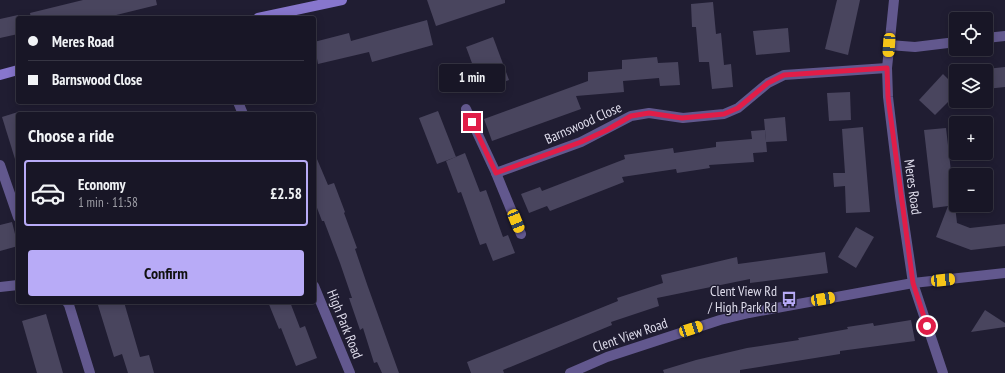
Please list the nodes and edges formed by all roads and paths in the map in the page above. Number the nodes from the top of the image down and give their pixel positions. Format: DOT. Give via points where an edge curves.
graph roads {
  1 [pos="342,0"];
  2 [pos="894,0"];
  3 [pos="267,16"];
  4 [pos="1005,36"];
  5 [pos="993,37"];
  6 [pos="949,43"];
  7 [pos="889,45"];
  8 [pos="887,68"];
  9 [pos="16,71"];
  10 [pos="0,75"];
  11 [pos="466,109"];
  12 [pos="0,165"];
  13 [pos="496,173"];
  14 [pos="16,211"];
  15 [pos="521,234"];
  16 [pos="1005,273"];
  17 [pos="913,283"];
  18 [pos="16,285"];
  19 [pos="0,287"];
  20 [pos="316,291"];
  21 [pos="68,304"];
  22 [pos="90,373"];
  23 [pos="350,373"];
  24 [pos="570,373"];
  25 [pos="943,373"];
  1 -- 3 [label="street"];
  2 -- 7 [label="street, Meres Road"];
  4 -- 5 [label="street"];
  6 -- 7 [label="street" via="915,47"];
  7 -- 8 [label="street, Meres Road"];
  8 -- 13 [label="street, Barnswood Close" via="784,75 768,83 738,108 724,114 682,118 649,113 631,116 581,142"];
  8 -- 17 [label="street, Meres Road" via="889,105"];
  9 -- 10 [label="street"];
  11 -- 13 [label="street"];
  12 -- 14 [label="street"];
  13 -- 15 [label="street"];
  16 -- 17 [label="street, Clent View Road"];
  17 -- 24 [label="street, Clent View Road" via="720,320 607,357"];
  17 -- 25 [label="street, Meres Road"];
  18 -- 19 [label="street"];
  20 -- 23 [label="street, High Park Road"];
  21 -- 22 [label="street"];
}
